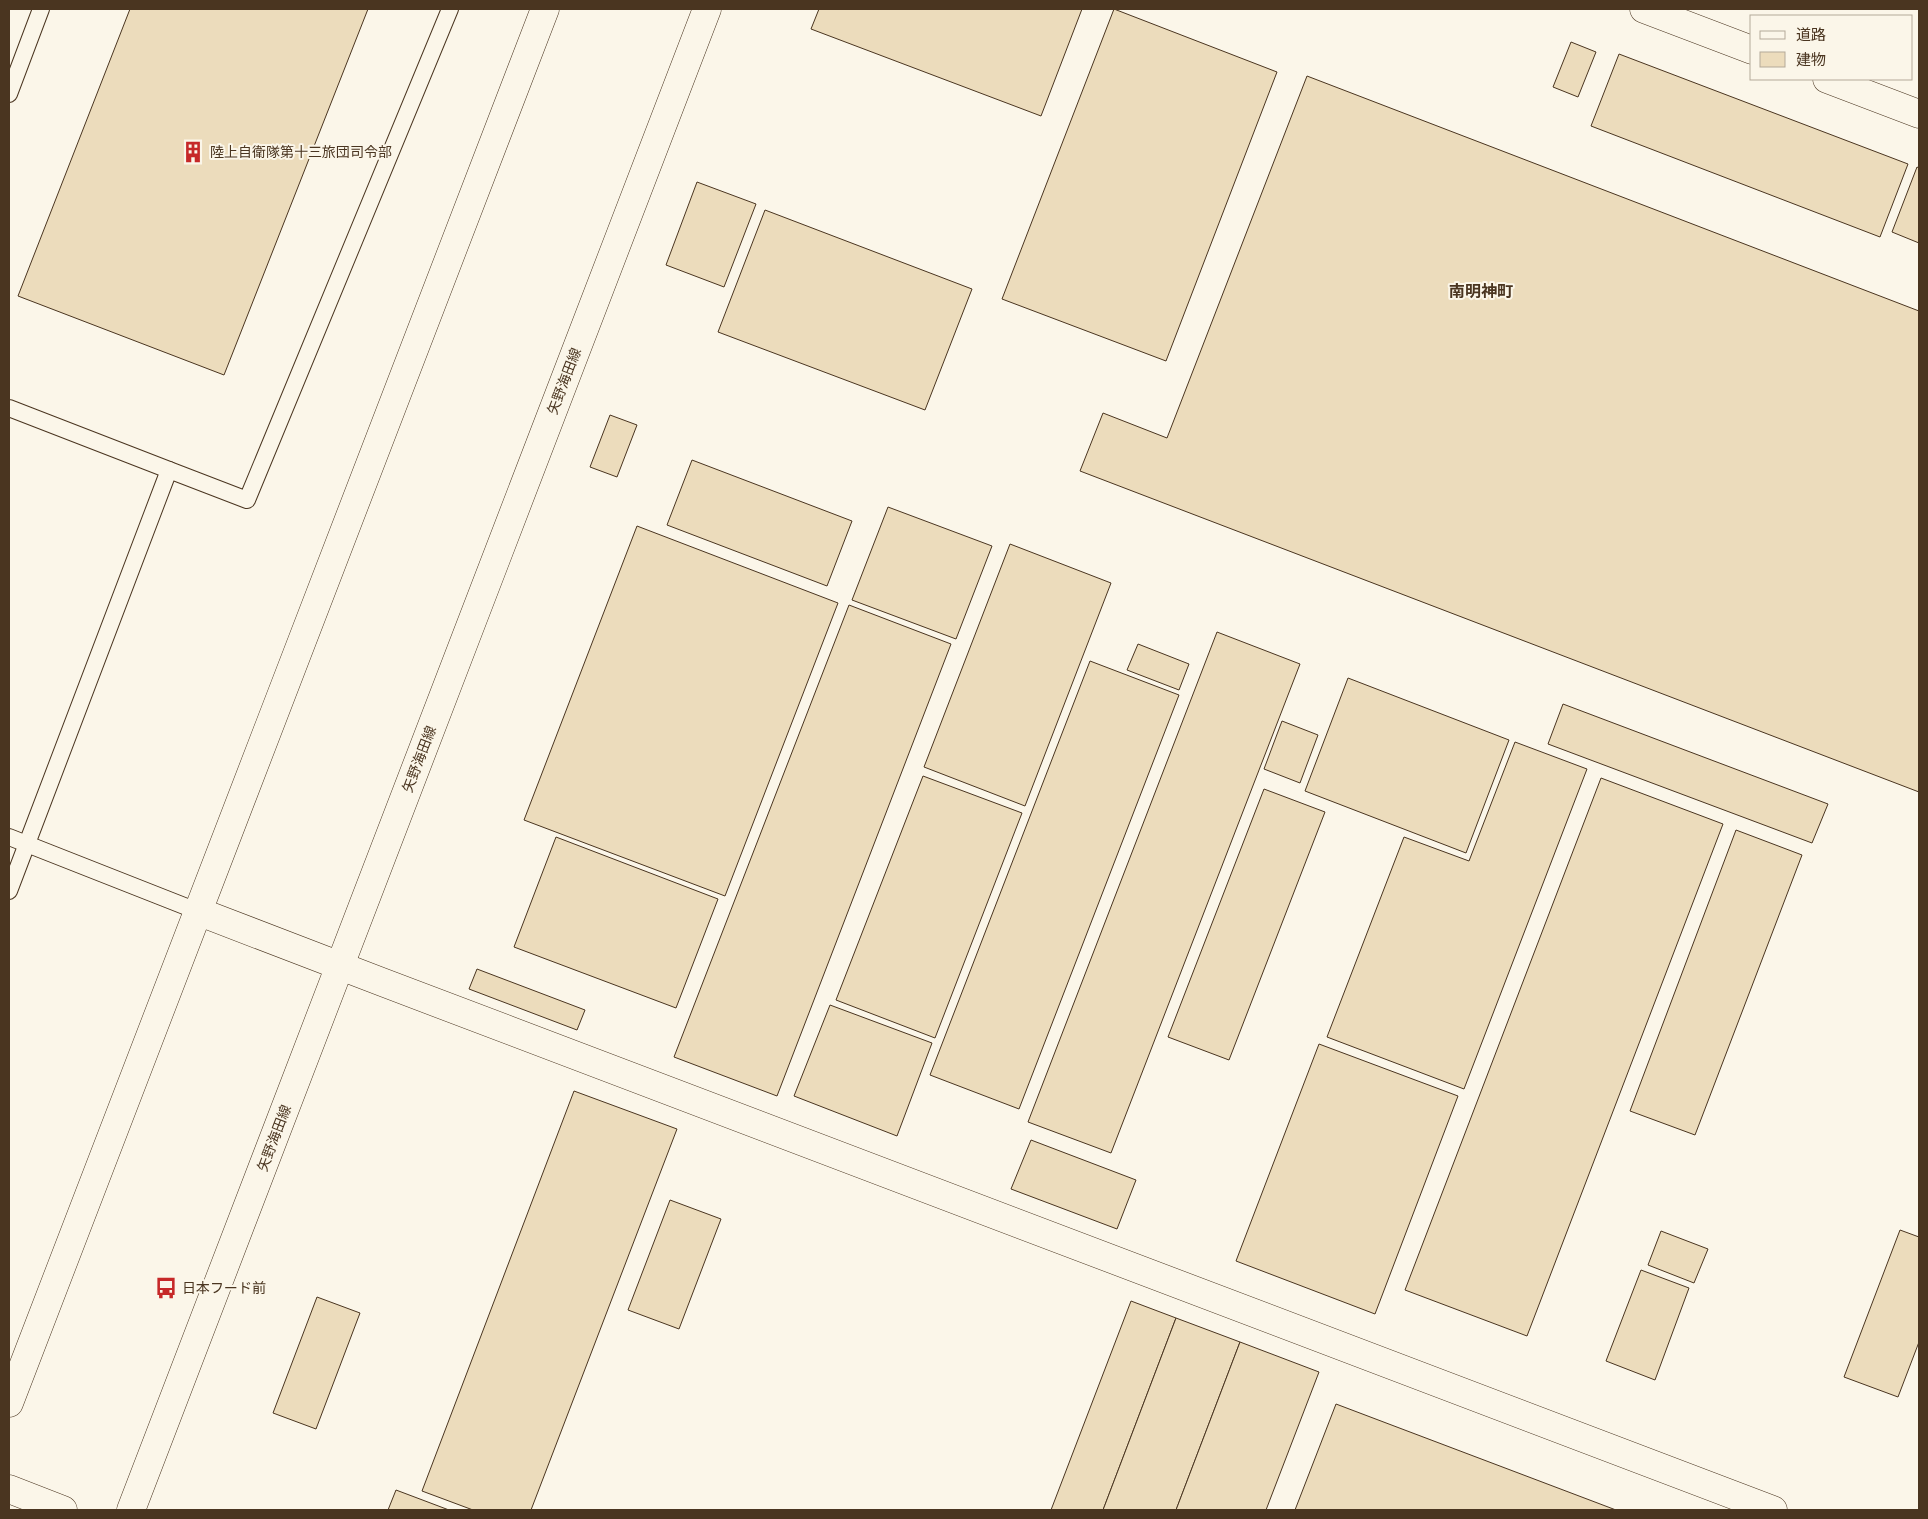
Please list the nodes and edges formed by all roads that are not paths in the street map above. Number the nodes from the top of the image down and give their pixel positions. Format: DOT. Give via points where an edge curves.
graph roads {
  1 [pos="41,9"];
  2 [pos="450,9"];
  3 [pos="544,9"];
  4 [pos="707,9"];
  5 [pos="1644,9"];
  6 [pos="1750,49"];
  7 [pos="1830,80"];
  8 [pos="9,94"];
  9 [pos="1919,114"];
  10 [pos="9,408"];
  11 [pos="169,470"];
  12 [pos="9,837"];
  13 [pos="27,844"];
  14 [pos="9,891"];
  15 [pos="197,911"];
  16 [pos="340,966"];
  17 [pos="9,1403"];
  18 [pos="9,1489"];
  19 [pos="63,1510"];
  20 [pos="131,1510"];
  21 [pos="1773,1510"];
  1 -- 8 [label="lane"];
  2 -- 11 [label="lane" via="247,500"];
  3 -- 15 [label="main road"];
  4 -- 16 [label="main road, 矢野海田線"];
  5 -- 6 [label="main road"];
  7 -- 9 [label="main road"];
  10 -- 11 [label="lane"];
  11 -- 13 [label="lane"];
  12 -- 13 [label="lane"];
  13 -- 14 [label="lane"];
  13 -- 15 [label="lane"];
  15 -- 16 [label="main road"];
  15 -- 17 [label="main road"];
  16 -- 20 [label="main road, 矢野海田線"];
  16 -- 21 [label="main road"];
  18 -- 19 [label="main road"];
}
